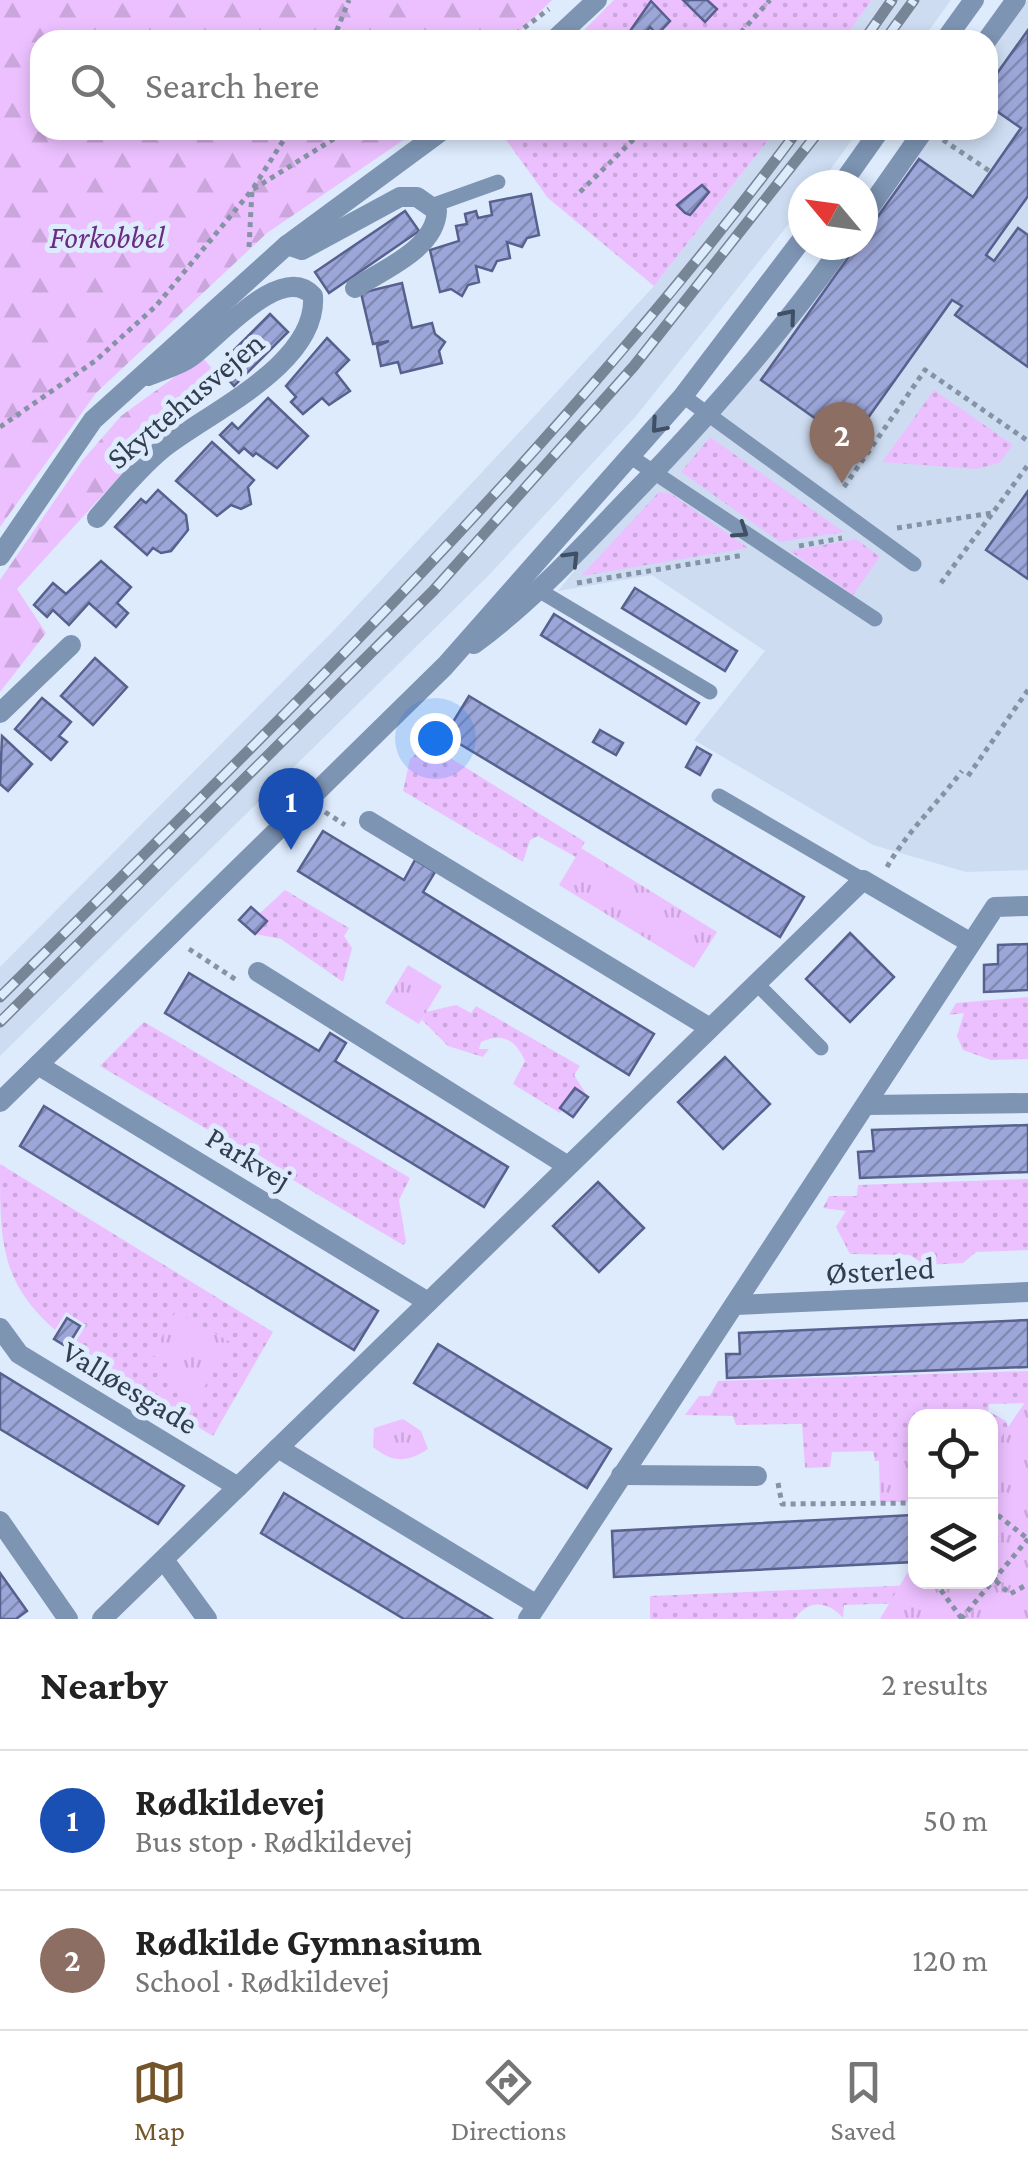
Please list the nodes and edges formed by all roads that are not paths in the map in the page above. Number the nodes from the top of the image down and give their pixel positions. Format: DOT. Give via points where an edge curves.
graph roads {
  1 [pos="596,0"];
  2 [pos="974,0"];
  3 [pos="1016,0"];
  4 [pos="564,30"];
  5 [pos="952,30"];
  6 [pos="995,30"];
  7 [pos="429,140"];
  8 [pos="873,140"];
  9 [pos="919,140"];
  10 [pos="852,170"];
  11 [pos="498,182"];
  12 [pos="878,196"];
  13 [pos="431,206"];
  14 [pos="287,244"];
  15 [pos="788,258"];
  16 [pos="831,260"];
  17 [pos="355,288"];
  18 [pos="136,380"];
  19 [pos="683,396"];
  20 [pos="708,414"];
  21 [pos="631,457"];
  22 [pos="654,472"];
  23 [pos="97,518"];
  24 [pos="0,556"];
  25 [pos="914,564"];
  26 [pos="540,591"];
  27 [pos="875,619"];
  28 [pos="71,645"];
  29 [pos="445,666"];
  30 [pos="710,692"];
  31 [pos="0,713"];
  32 [pos="719,796"];
  33 [pos="369,822"];
  34 [pos="869,884"];
  35 [pos="1028,906"];
  36 [pos="971,943"];
  37 [pos="258,972"];
  38 [pos="756,983"];
  39 [pos="710,1028"];
  40 [pos="820,1048"];
  41 [pos="38,1065"];
  42 [pos="0,1102"];
  43 [pos="1028,1103"];
  44 [pos="868,1105"];
  45 [pos="568,1166"];
  46 [pos="1028,1292"];
  47 [pos="428,1302"];
  48 [pos="736,1306"];
  49 [pos="0,1328"];
  50 [pos="278,1448"];
  51 [pos="621,1476"];
  52 [pos="757,1476"];
  53 [pos="238,1487"];
  54 [pos="0,1521"];
  55 [pos="164,1560"];
  56 [pos="533,1612"];
  57 [pos="68,1619"];
  58 [pos="102,1619"];
  59 [pos="207,1619"];
  1 -- 4 [label="street"];
  2 -- 5 [label="street"];
  3 -- 6 [label="street"];
  7 -- 14 [label="street, Skyttehusvejen"];
  8 -- 10 [label="street"];
  9 -- 12 [label="street"];
  11 -- 13 [label="lane"];
  13 -- 14 [label="street, Skyttehusvejen" via="400,197 302,250"];
  13 -- 17 [label="street" via="436,228 422,244"];
  14 -- 18 [label="street, Skyttehusvejen"];
  15 -- 19 [label="street"];
  20 -- 16 [label="street, one-way"];
  18 -- 23 [label="street, Skyttehusvejen" via="188,360 270,291 288,285 313,296 311,318 292,349 227,407 162,449"];
  18 -- 24 [label="street, Skyttehusvejen" via="93,420"];
  19 -- 20 [label="lane"];
  19 -- 21 [label="street, one-way"];
  20 -- 22 [label="street"];
  20 -- 25 [label="lane"];
  21 -- 22 [label="lane"];
  21 -- 29 [label="street"];
  26 -- 22 [label="street, one-way"];
  22 -- 27 [label="lane, one-way"];
  26 -- 29 [label="street"];
  26 -- 30 [label="lane"];
  28 -- 31 [label="street"];
  29 -- 41 [label="street"];
  32 -- 34 [label="lane"];
  33 -- 39 [label="street"];
  34 -- 36 [label="street"];
  34 -- 38 [label="street"];
  35 -- 36 [label="street, Østerled" via="994,907"];
  36 -- 44 [label="street, Østerled"];
  37 -- 45 [label="street"];
  38 -- 39 [label="street"];
  38 -- 40 [label="lane"];
  39 -- 45 [label="street"];
  41 -- 42 [label="street"];
  41 -- 47 [label="street, Parkvej"];
  43 -- 44 [label="street"];
  44 -- 48 [label="street, Østerled"];
  45 -- 47 [label="street"];
  46 -- 48 [label="street, Østerled"];
  47 -- 50 [label="street"];
  48 -- 51 [label="street, Østerled"];
  49 -- 53 [label="street, Valløesgade" via="19,1354"];
  50 -- 53 [label="street"];
  50 -- 56 [label="street"];
  51 -- 52 [label="street"];
  51 -- 56 [label="street, Østerled"];
  53 -- 55 [label="street"];
  54 -- 57 [label="street"];
  55 -- 58 [label="street"];
  55 -- 59 [label="street"];
}
